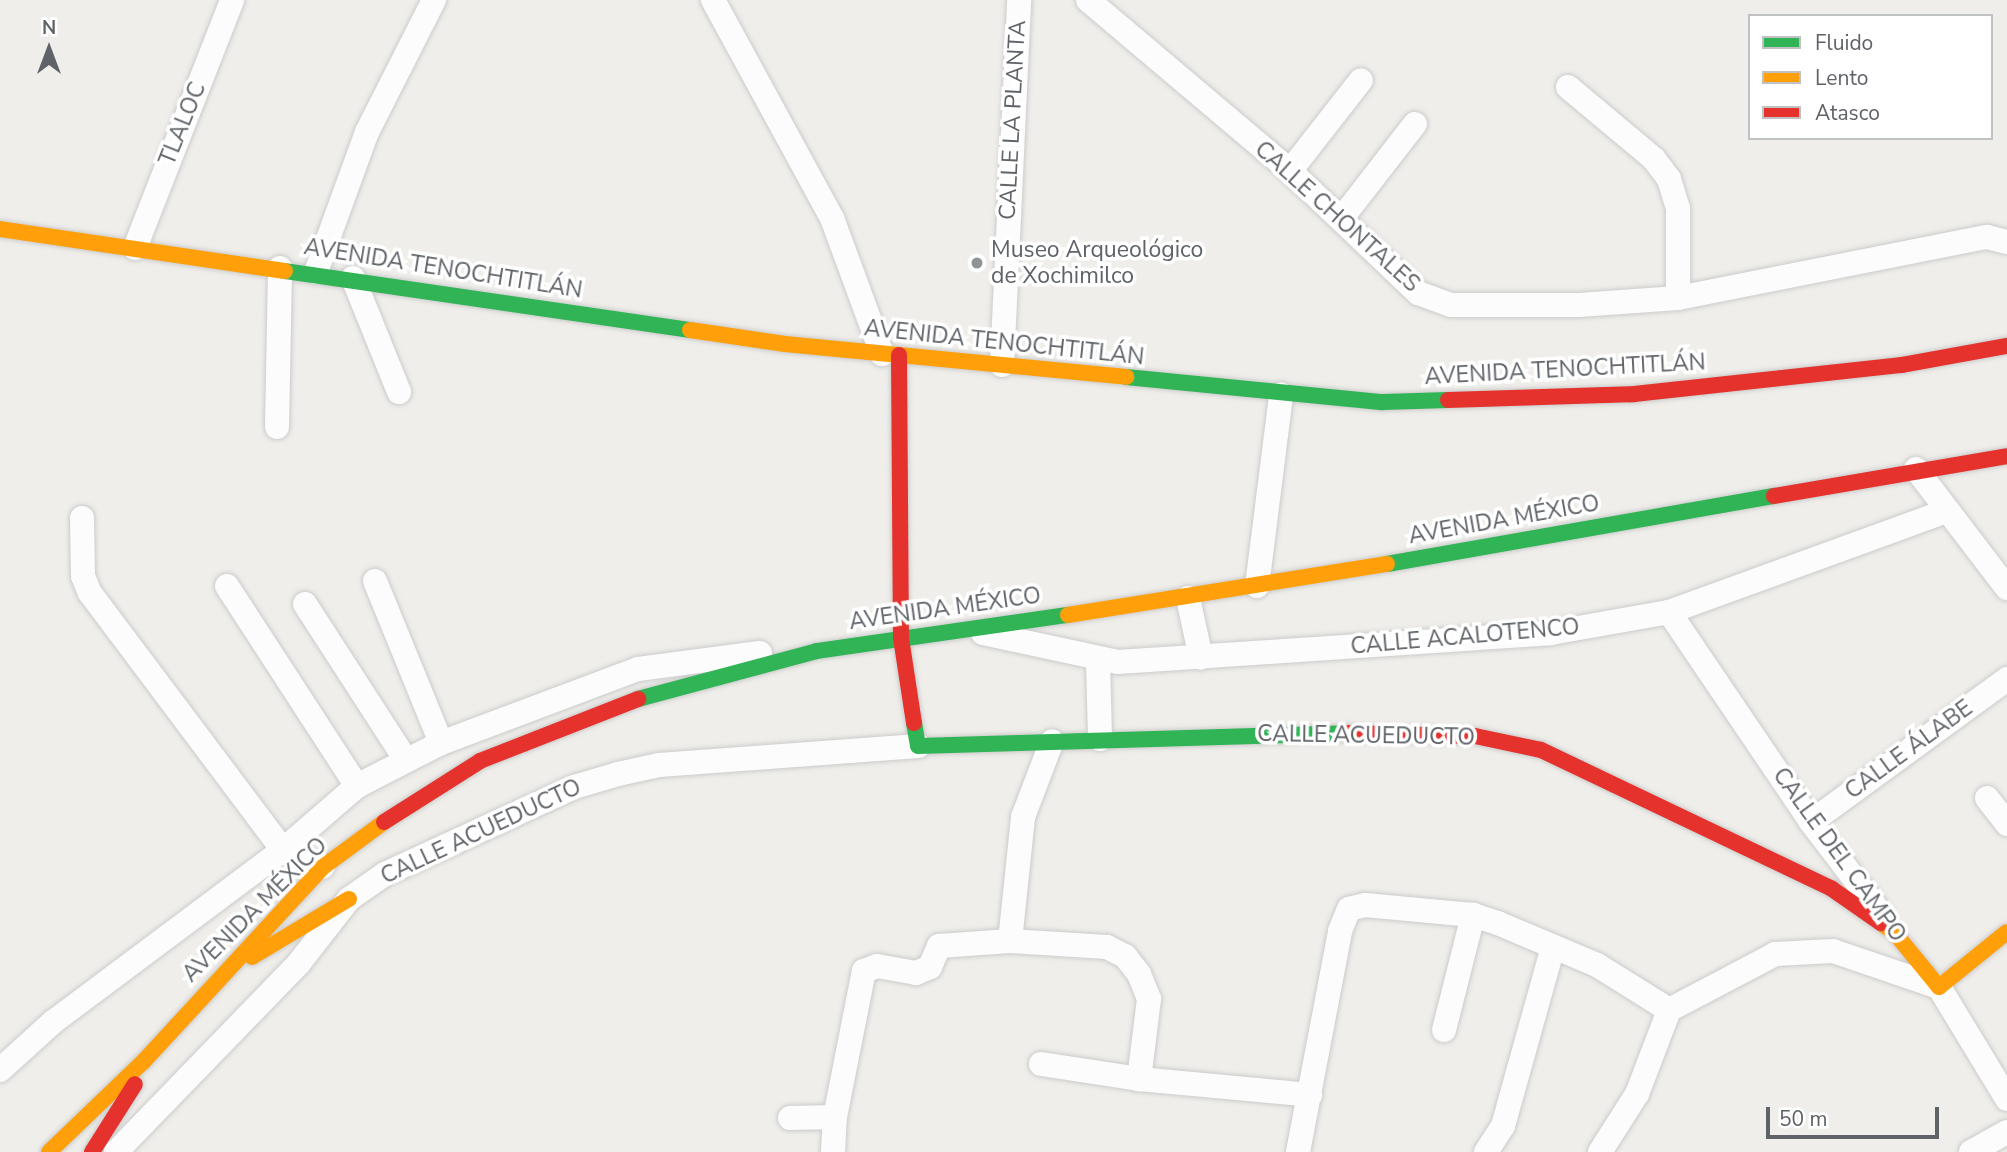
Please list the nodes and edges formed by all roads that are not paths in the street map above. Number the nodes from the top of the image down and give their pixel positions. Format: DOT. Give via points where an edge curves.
graph roads {
  1 [pos="232,0"];
  2 [pos="433,0"];
  3 [pos="713,0"];
  4 [pos="1019,0"];
  5 [pos="1088,0"];
  6 [pos="1361,80"];
  7 [pos="1568,87"];
  8 [pos="1415,124"];
  9 [pos="1290,171"];
  10 [pos="1342,218"];
  11 [pos="0,229"];
  12 [pos="2007,242"];
  13 [pos="135,248"];
  14 [pos="280,268"];
  15 [pos="316,272"];
  16 [pos="353,278"];
  17 [pos="1678,298"];
  18 [pos="2007,346"];
  19 [pos="891,354"];
  20 [pos="1002,365"];
  21 [pos="400,392"];
  22 [pos="1281,395"];
  23 [pos="277,427"];
  24 [pos="2007,456"];
  25 [pos="1916,469"];
  26 [pos="1947,512"];
  27 [pos="82,518"];
  28 [pos="375,581"];
  29 [pos="227,586"];
  30 [pos="1257,586"];
  31 [pos="2007,588"];
  32 [pos="1188,598"];
  33 [pos="305,604"];
  34 [pos="1669,612"];
  35 [pos="969,629"];
  36 [pos="901,638"];
  37 [pos="817,650"];
  38 [pos="1201,658"];
  39 [pos="1098,661"];
  40 [pos="2007,678"];
  41 [pos="1100,739"];
  42 [pos="1052,741"];
  43 [pos="441,743"];
  44 [pos="918,746"];
  45 [pos="406,760"];
  46 [pos="357,786"];
  47 [pos="1987,798"];
  48 [pos="1811,822"];
  49 [pos="2007,824"];
  50 [pos="283,850"];
  51 [pos="323,867"];
  52 [pos="349,899"];
  53 [pos="1473,915"];
  54 [pos="1894,932"];
  55 [pos="2007,932"];
  56 [pos="1010,941"];
  57 [pos="1553,947"];
  58 [pos="224,972"];
  59 [pos="1939,987"];
  60 [pos="1669,1010"];
  61 [pos="1444,1030"];
  62 [pos="143,1062"];
  63 [pos="1041,1064"];
  64 [pos="0,1070"];
  65 [pos="1139,1079"];
  66 [pos="1310,1096"];
  67 [pos="2007,1099"];
  68 [pos="790,1118"];
  69 [pos="2007,1132"];
  70 [pos="834,1134"];
  71 [pos="50,1152"];
  72 [pos="92,1152"];
  73 [pos="116,1152"];
  74 [pos="1298,1152"];
  75 [pos="1486,1152"];
  76 [pos="1600,1152"];
  77 [pos="1971,1152"];
  1 -- 13 [label="street, TLALOC"];
  2 -- 15 [label="street" via="366,132"];
  3 -- 19 [label="street" via="832,218"];
  4 -- 20 [label="street, CALLE LA PLANTA"];
  5 -- 9 [label="street, CALLE CHONTALES"];
  6 -- 9 [label="street"];
  7 -- 17 [label="street" via="1654,159 1669,179 1678,208"];
  8 -- 10 [label="street"];
  9 -- 10 [label="street, CALLE CHONTALES"];
  10 -- 17 [label="street, CALLE CHONTALES" via="1418,293 1451,304 1579,305"];
  11 -- 13 [label="main road, AVENIDA TENOCHTITLÁN"];
  12 -- 17 [label="street, CALLE CHONTALES" via="1987,237"];
  13 -- 14 [label="main road, AVENIDA TENOCHTITLÁN"];
  14 -- 15 [label="main road, AVENIDA TENOCHTITLÁN"];
  14 -- 23 [label="street"];
  15 -- 16 [label="main road, AVENIDA TENOCHTITLÁN"];
  16 -- 19 [label="main road, AVENIDA TENOCHTITLÁN" via="785,344"];
  16 -- 21 [label="street"];
  18 -- 22 [label="main road, AVENIDA TENOCHTITLÁN" via="1902,365 1634,394 1383,402"];
  19 -- 20 [label="main road, AVENIDA TENOCHTITLÁN"];
  19 -- 36 [label="main road"];
  20 -- 22 [label="main road, AVENIDA TENOCHTITLÁN"];
  22 -- 30 [label="street"];
  24 -- 25 [label="main road, AVENIDA MÉXICO"];
  25 -- 26 [label="street"];
  25 -- 30 [label="main road, AVENIDA MÉXICO"];
  26 -- 31 [label="street"];
  26 -- 34 [label="street, CALLE ACALOTENCO"];
  27 -- 50 [label="street" via="83,576 90,593"];
  28 -- 43 [label="street"];
  29 -- 46 [label="street"];
  30 -- 32 [label="main road, AVENIDA MÉXICO"];
  32 -- 35 [label="main road, AVENIDA MÉXICO"];
  32 -- 38 [label="street"];
  33 -- 45 [label="street"];
  34 -- 38 [label="street, CALLE ACALOTENCO" via="1550,633"];
  34 -- 48 [label="street, CALLE DEL CAMPO"];
  35 -- 36 [label="main road, AVENIDA MÉXICO"];
  35 -- 39 [label="street, CALLE ACALOTENCO"];
  36 -- 37 [label="main road, AVENIDA MÉXICO"];
  36 -- 44 [label="main road"];
  37 -- 43 [label="street" via="800,648 638,669"];
  37 -- 51 [label="main road, AVENIDA MÉXICO" via="619,704 549,729 422,794"];
  38 -- 39 [label="street, CALLE ACALOTENCO"];
  39 -- 41 [label="street"];
  40 -- 48 [label="street, CALLE ÁLABE"];
  41 -- 42 [label="main road, CALLE ACUEDUCTO"];
  41 -- 54 [label="main road, CALLE ACUEDUCTO" via="1447,735 1541,750 1767,855 1832,889"];
  42 -- 44 [label="main road, CALLE ACUEDUCTO"];
  42 -- 56 [label="street" via="1023,817"];
  43 -- 45 [label="street"];
  44 -- 52 [label="street, CALLE ACUEDUCTO" via="659,765 618,774 574,787 422,855"];
  45 -- 46 [label="street"];
  46 -- 50 [label="street"];
  47 -- 49 [label="street"];
  48 -- 54 [label="street, CALLE DEL CAMPO"];
  50 -- 51 [label="street"];
  50 -- 64 [label="street" via="53,1022"];
  51 -- 58 [label="main road, AVENIDA MÉXICO"];
  52 -- 58 [label="main road"];
  52 -- 73 [label="street, CALLE ACUEDUCTO" via="299,963"];
  53 -- 57 [label="street"];
  53 -- 61 [label="street"];
  53 -- 66 [label="street" via="1365,905 1349,909 1340,931"];
  54 -- 59 [label="main road, CALLE DEL CAMPO"];
  55 -- 59 [label="main road"];
  56 -- 65 [label="street" via="1107,947 1125,956 1149,999"];
  56 -- 70 [label="street" via="940,946 930,967 916,973 877,966 864,971"];
  57 -- 60 [label="street" via="1597,965"];
  57 -- 75 [label="street" via="1503,1126"];
  58 -- 62 [label="main road, AVENIDA MÉXICO"];
  59 -- 60 [label="street" via="1833,951 1797,951 1775,954"];
  59 -- 67 [label="street, CALLE DEL CAMPO"];
  60 -- 76 [label="street" via="1637,1094"];
  62 -- 71 [label="main road, AVENIDA MÉXICO"];
  62 -- 72 [label="main road" via="132,1095"];
  63 -- 65 [label="street"];
  65 -- 66 [label="street"];
  66 -- 74 [label="street"];
  68 -- 70 [label="street"];
  69 -- 77 [label="street"];
}
